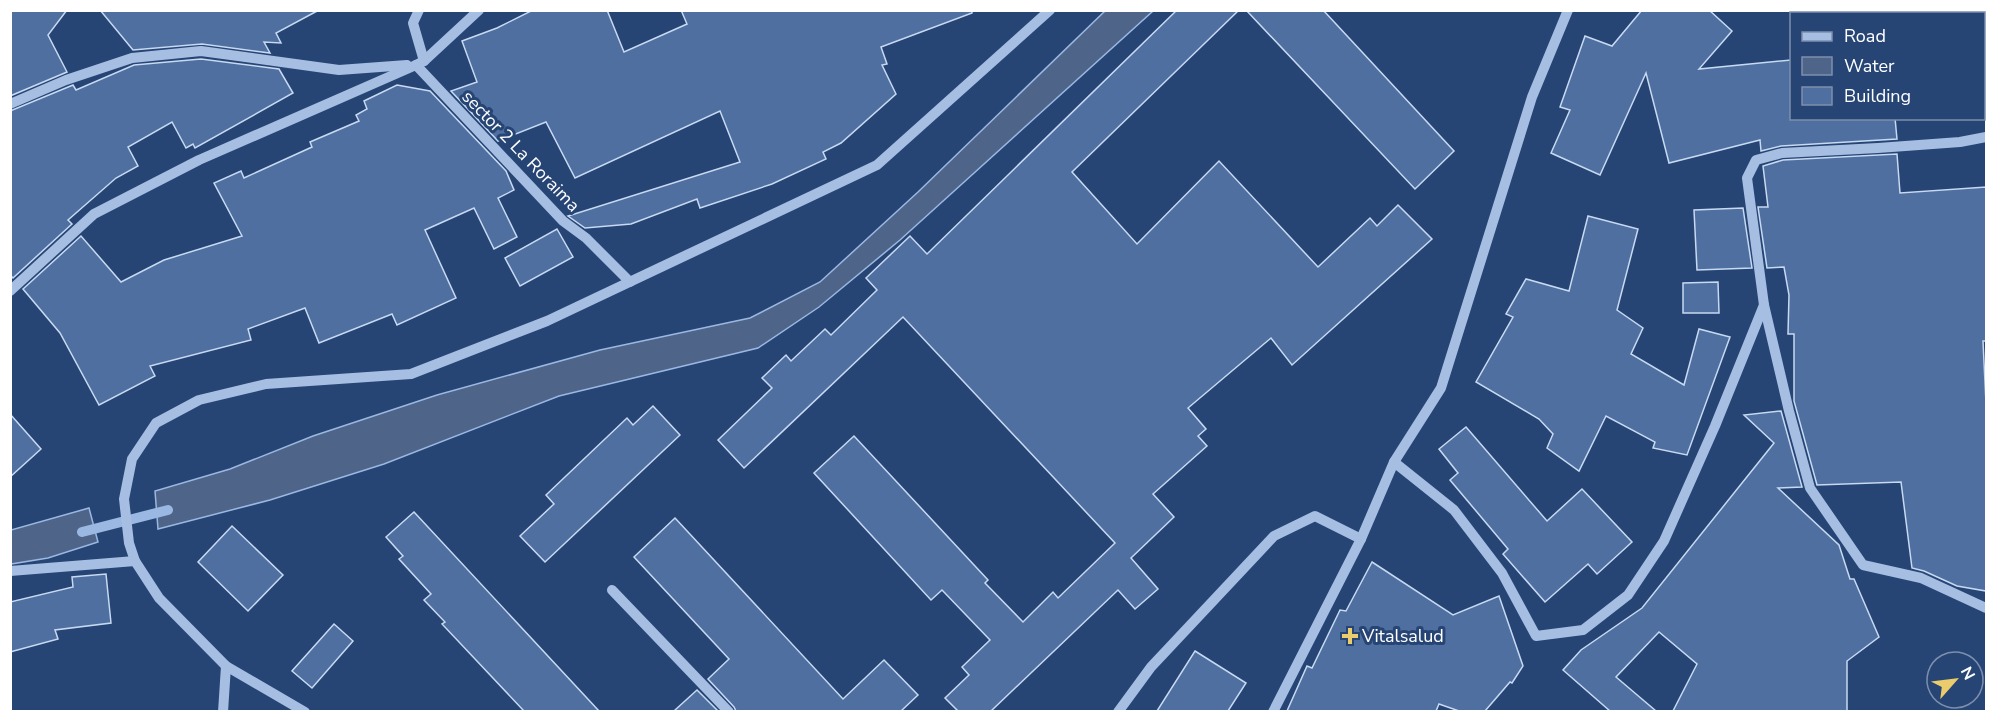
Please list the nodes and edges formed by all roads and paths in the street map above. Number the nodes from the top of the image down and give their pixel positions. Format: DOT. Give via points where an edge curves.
graph roads {
  1 [pos="419,10"];
  2 [pos="479,10"];
  3 [pos="1050,10"];
  4 [pos="1568,10"];
  5 [pos="420,63"];
  6 [pos="10,104"];
  7 [pos="1986,137"];
  8 [pos="630,282"];
  9 [pos="10,291"];
  10 [pos="1764,304"];
  11 [pos="1394,462"];
  12 [pos="1361,539"];
  13 [pos="135,561"];
  14 [pos="10,571"];
  15 [pos="612,590"];
  16 [pos="1986,608"];
  17 [pos="226,666"];
  18 [pos="223,711"];
  19 [pos="305,711"];
  20 [pos="729,711"];
  21 [pos="1118,711"];
  22 [pos="1273,711"];
  1 -- 5 [label="street" via="413,23"];
  2 -- 5 [label="street"];
  3 -- 8 [label="street" via="877,165"];
  4 -- 11 [label="street" via="1532,97 1441,388"];
  5 -- 6 [label="street" via="339,70 201,51 155,55 132,58 66,80"];
  5 -- 8 [label="street, sector 2 La Roraima" via="563,221"];
  5 -- 9 [label="street" via="199,160 94,214"];
  7 -- 10 [label="street" via="1782,153 1756,160 1747,178"];
  8 -- 13 [label="street" via="547,321 411,374 266,384 199,400 156,423 132,459 124,499"];
  10 -- 11 [label="street" via="1664,541 1628,595 1583,630 1536,636 1502,573 1454,510"];
  10 -- 16 [label="street" via="1810,488 1863,565 1921,578"];
  11 -- 12 [label="street"];
  12 -- 21 [label="street" via="1315,516 1274,536 1151,667"];
  12 -- 22 [label="street"];
  13 -- 14 [label="street"];
  13 -- 17 [label="street" via="159,598"];
  15 -- 20 [label="street"];
  17 -- 18 [label="street"];
  17 -- 19 [label="street"];
}
